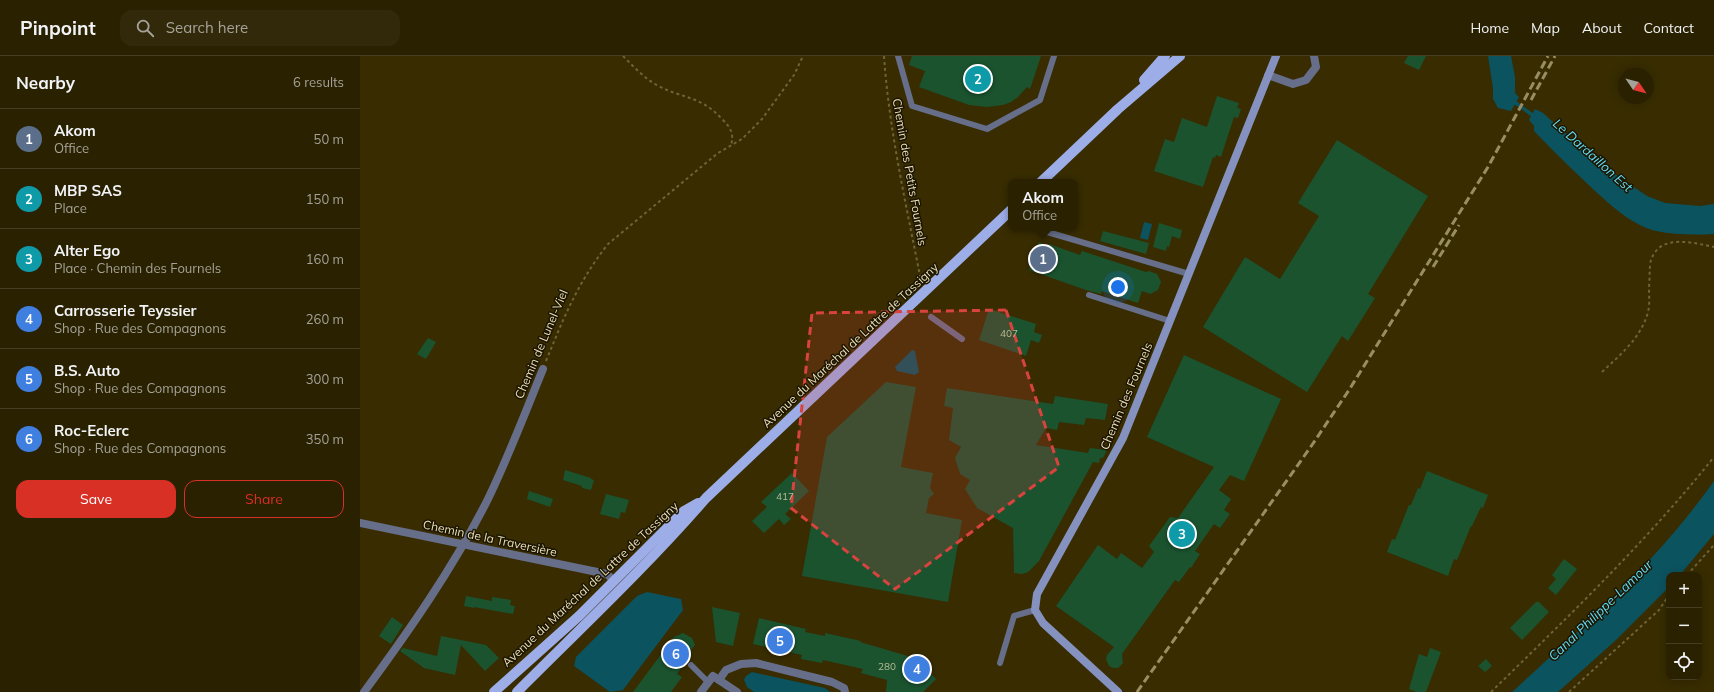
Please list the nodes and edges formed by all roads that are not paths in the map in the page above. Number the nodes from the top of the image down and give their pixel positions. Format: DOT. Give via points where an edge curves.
graph roads {
  1 [pos="898,56"];
  2 [pos="1054,56"];
  3 [pos="1165,56"];
  4 [pos="1180,56"];
  5 [pos="1272,56"];
  6 [pos="1276,56"];
  7 [pos="1314,56"];
  8 [pos="1269,73"];
  9 [pos="1118,109"];
  10 [pos="1044,179"];
  11 [pos="1008,213"];
  12 [pos="1044,231"];
  13 [pos="1189,274"];
  14 [pos="1089,295"];
  15 [pos="931,317"];
  16 [pos="1170,321"];
  17 [pos="962,339"];
  18 [pos="543,369"];
  19 [pos="706,498"];
  20 [pos="360,523"];
  21 [pos="463,544"];
  22 [pos="614,581"];
  23 [pos="1035,610"];
  24 [pos="1000,663"];
  25 [pos="691,666"];
  26 [pos="719,680"];
  27 [pos="708,682"];
  28 [pos="364,692"];
  29 [pos="494,692"];
  30 [pos="517,692"];
  31 [pos="701,692"];
  32 [pos="737,692"];
  33 [pos="845,692"];
  34 [pos="1118,692"];
  1 -- 2 [label="lane" via="912,106 987,129 1040,100"];
  3 -- 9 [label="main road"];
  4 -- 9 [label="main road"];
  5 -- 8 [label="street, Chemin des Fournels"];
  6 -- 8 [label="street, Chemin des Fournels"];
  7 -- 8 [label="street" via="1316,67 1306,80 1293,84"];
  8 -- 13 [label="street, Chemin des Fournels"];
  9 -- 10 [label="main road"];
  11 -- 19 [label="main road, Avenue du Maréchal de Lattre de Tassigny"];
  12 -- 13 [label="lane"];
  13 -- 16 [label="street, Chemin des Fournels"];
  14 -- 16 [label="lane"];
  15 -- 17 [label="lane"];
  16 -- 23 [label="street, Chemin des Fournels" via="1124,438 1037,594"];
  18 -- 21 [label="street, Chemin de Lunel-Viel" via="500,472"];
  19 -- 22 [label="main road, Avenue du Maréchal de Lattre de Tassigny" via="684,511"];
  19 -- 30 [label="main road, Avenue du Maréchal de Lattre de Tassigny" via="686,522"];
  20 -- 21 [label="street, Chemin de la Traversière"];
  21 -- 22 [label="street, Chemin de la Traversière" via="607,574"];
  21 -- 28 [label="street, Chemin de Lunel-Viel"];
  22 -- 29 [label="main road, Avenue du Maréchal de Lattre de Tassigny"];
  23 -- 24 [label="lane" via="1014,616"];
  23 -- 34 [label="street" via="1043,623"];
  25 -- 27 [label="lane"];
  26 -- 27 [label="street" via="713,676"];
  26 -- 32 [label="street"];
  26 -- 33 [label="street" via="726,670 741,664 756,663 832,682 844,688"];
  27 -- 31 [label="street"];
}
